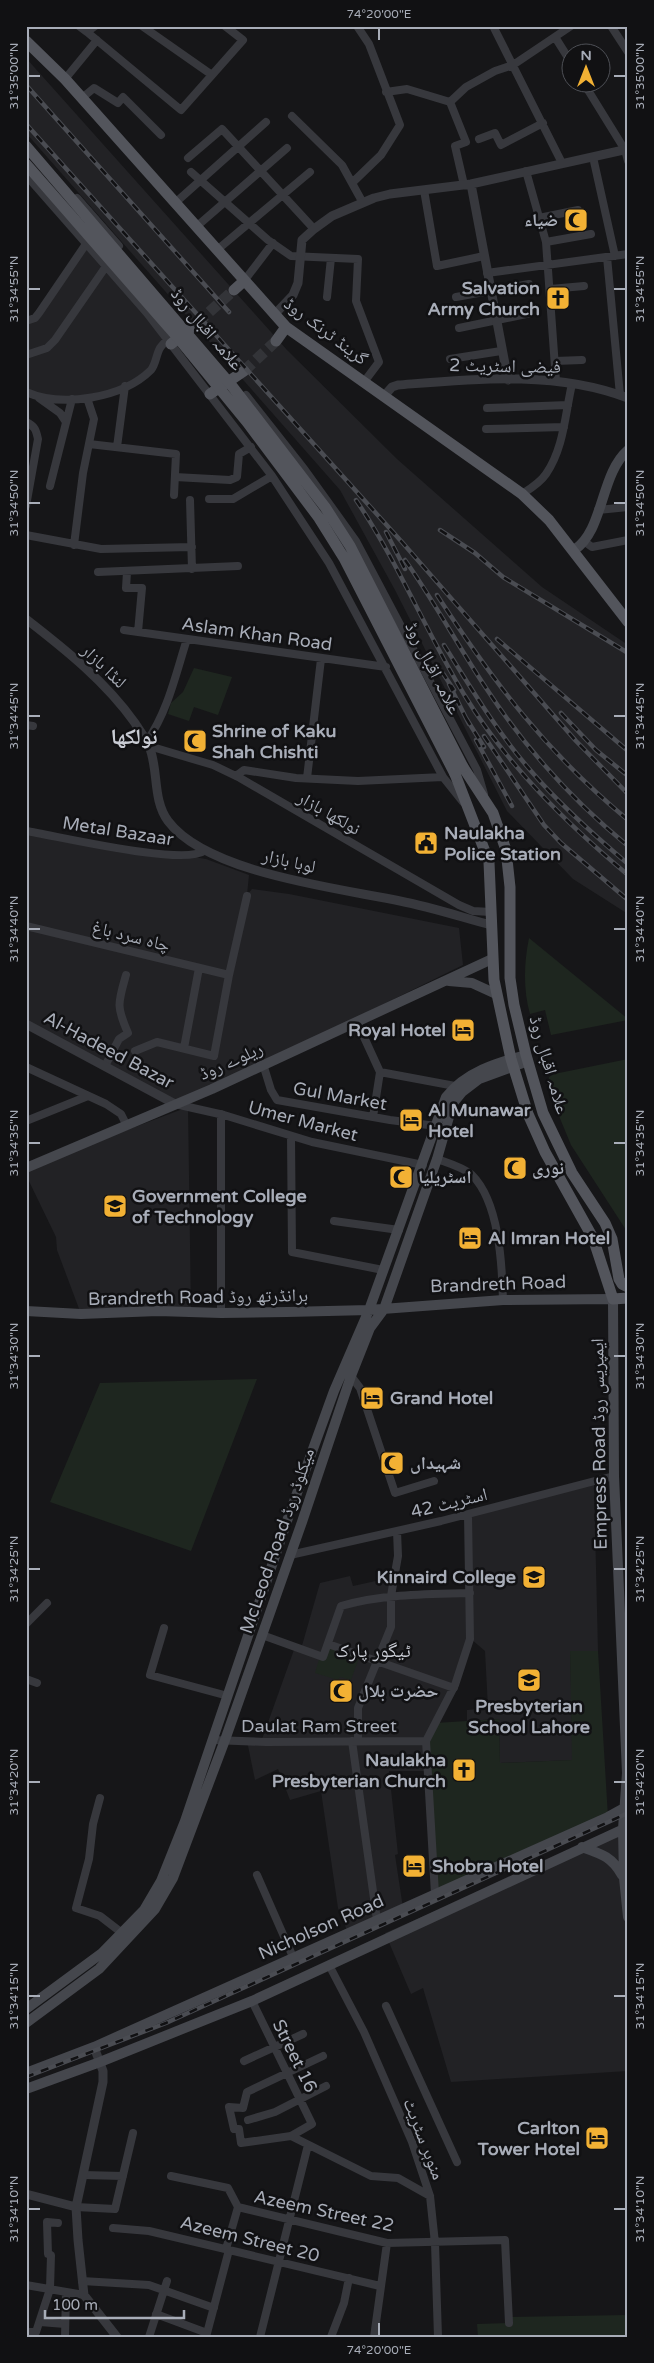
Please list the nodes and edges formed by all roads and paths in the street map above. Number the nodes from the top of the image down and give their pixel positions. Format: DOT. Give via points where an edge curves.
graph roads {
  1 [pos="79,26"];
  2 [pos="95,26"];
  3 [pos="142,26"];
  4 [pos="225,26"];
  5 [pos="357,26"];
  6 [pos="493,26"];
  7 [pos="571,26"];
  8 [pos="612,27"];
  9 [pos="87,32"];
  10 [pos="555,37"];
  11 [pos="26,40"];
  12 [pos="96,40"];
  13 [pos="562,48"];
  14 [pos="628,52"];
  15 [pos="513,65"];
  16 [pos="212,76"];
  17 [pos="65,79"];
  18 [pos="386,92"];
  19 [pos="589,92"];
  20 [pos="82,98"];
  21 [pos="450,102"];
  22 [pos="292,116"];
  23 [pos="266,122"];
  24 [pos="543,123"];
  25 [pos="161,135"];
  26 [pos="479,139"];
  27 [pos="26,140"];
  28 [pos="26,146"];
  29 [pos="238,146"];
  30 [pos="287,148"];
  31 [pos="626,149"];
  32 [pos="593,157"];
  33 [pos="188,158"];
  34 [pos="628,161"];
  35 [pos="562,163"];
  36 [pos="26,164"];
  37 [pos="260,170"];
  38 [pos="192,172"];
  39 [pos="310,172"];
  40 [pos="526,172"];
  41 [pos="26,175"];
  42 [pos="200,180"];
  43 [pos="352,183"];
  44 [pos="468,184"];
  45 [pos="424,190"];
  46 [pos="284,196"];
  47 [pos="225,201"];
  48 [pos="174,203"];
  49 [pos="363,203"];
  50 [pos="578,210"];
  51 [pos="539,218"];
  52 [pos="250,223"];
  53 [pos="102,225"];
  54 [pos="196,227"];
  55 [pos="314,229"];
  56 [pos="592,234"];
  57 [pos="546,242"];
  58 [pos="273,243"];
  59 [pos="85,245"];
  60 [pos="121,249"];
  61 [pos="217,250"];
  62 [pos="628,254"];
  63 [pos="299,256"];
  64 [pos="484,256"];
  65 [pos="611,257"];
  66 [pos="331,258"];
  67 [pos="548,265"];
  68 [pos="106,266"];
  69 [pos="487,273"];
  70 [pos="244,281"];
  71 [pos="528,284"];
  72 [pos="584,286"];
  73 [pos="550,289"];
  74 [pos="234,290"];
  75 [pos="490,292"];
  76 [pos="327,297"];
  77 [pos="456,297"];
  78 [pos="531,313"];
  79 [pos="177,315"];
  80 [pos="274,315"];
  81 [pos="26,321"];
  82 [pos="495,322"];
  83 [pos="192,326"];
  84 [pos="286,327"];
  85 [pos="158,328"];
  86 [pos="459,328"];
  87 [pos="169,342"];
  88 [pos="276,342"];
  89 [pos="501,351"];
  90 [pos="26,355"];
  91 [pos="450,359"];
  92 [pos="582,360"];
  93 [pos="555,361"];
  94 [pos="244,371"];
  95 [pos="233,379"];
  96 [pos="508,380"];
  97 [pos="556,381"];
  98 [pos="364,382"];
  99 [pos="572,384"];
  100 [pos="125,386"];
  101 [pos="26,392"];
  102 [pos="210,394"];
  103 [pos="37,396"];
  104 [pos="385,396"];
  105 [pos="624,396"];
  106 [pos="87,398"];
  107 [pos="72,399"];
  108 [pos="568,405"];
  109 [pos="487,408"];
  110 [pos="26,422"];
  111 [pos="66,422"];
  112 [pos="564,427"];
  113 [pos="486,429"];
  114 [pos="89,444"];
  115 [pos="116,447"];
  116 [pos="251,447"];
  117 [pos="628,450"];
  118 [pos="272,476"];
  119 [pos="175,477"];
  120 [pos="50,486"];
  121 [pos="522,494"];
  122 [pos="174,495"];
  123 [pos="190,500"];
  124 [pos="209,500"];
  125 [pos="26,506"];
  126 [pos="628,507"];
  127 [pos="598,510"];
  128 [pos="26,536"];
  129 [pos="628,540"];
  130 [pos="585,542"];
  131 [pos="74,545"];
  132 [pos="192,547"];
  133 [pos="574,550"];
  134 [pos="238,566"];
  135 [pos="192,569"];
  136 [pos="98,572"];
  137 [pos="127,572"];
  138 [pos="26,619"];
  139 [pos="628,622"];
  140 [pos="124,630"];
  141 [pos="138,632"];
  142 [pos="187,639"];
  143 [pos="321,658"];
  144 [pos="386,667"];
  145 [pos="148,743"];
  146 [pos="454,773"];
  147 [pos="236,776"];
  148 [pos="307,778"];
  149 [pos="486,804"];
  150 [pos="26,831"];
  151 [pos="204,851"];
  152 [pos="246,896"];
  153 [pos="491,912"];
  154 [pos="491,925"];
  155 [pos="26,926"];
  156 [pos="492,960"];
  157 [pos="199,968"];
  158 [pos="126,975"];
  159 [pos="229,975"];
  160 [pos="448,980"];
  161 [pos="496,994"];
  162 [pos="357,1022"];
  163 [pos="26,1024"];
  164 [pos="184,1048"];
  165 [pos="135,1050"];
  166 [pos="527,1058"];
  167 [pos="512,1062"];
  168 [pos="263,1064"];
  169 [pos="105,1066"];
  170 [pos="26,1067"];
  171 [pos="380,1072"];
  172 [pos="454,1086"];
  173 [pos="88,1096"];
  174 [pos="175,1104"];
  175 [pos="221,1114"];
  176 [pos="373,1117"];
  177 [pos="26,1120"];
  178 [pos="126,1124"];
  179 [pos="436,1126"];
  180 [pos="291,1136"];
  181 [pos="437,1159"];
  182 [pos="423,1165"];
  183 [pos="26,1168"];
  184 [pos="334,1221"];
  185 [pos="398,1230"];
  186 [pos="383,1270"];
  187 [pos="628,1287"];
  188 [pos="628,1298"];
  189 [pos="613,1299"];
  190 [pos="503,1300"];
  191 [pos="384,1309"];
  192 [pos="370,1310"];
  193 [pos="26,1311"];
  194 [pos="221,1313"];
  195 [pos="351,1376"];
  196 [pos="614,1476"];
  197 [pos="434,1481"];
  198 [pos="468,1515"];
  199 [pos="288,1518"];
  200 [pos="302,1522"];
  201 [pos="397,1531"];
  202 [pos="290,1555"];
  203 [pos="470,1593"];
  204 [pos="391,1596"];
  205 [pos="47,1603"];
  206 [pos="26,1624"];
  207 [pos="164,1628"];
  208 [pos="262,1635"];
  209 [pos="328,1644"];
  210 [pos="379,1661"];
  211 [pos="26,1679"];
  212 [pos="37,1683"];
  213 [pos="454,1688"];
  214 [pos="228,1696"];
  215 [pos="213,1740"];
  216 [pos="225,1740"];
  217 [pos="355,1741"];
  218 [pos="426,1741"];
  219 [pos="100,1798"];
  220 [pos="626,1807"];
  221 [pos="625,1828"];
  222 [pos="582,1847"];
  223 [pos="257,1875"];
  224 [pos="624,1878"];
  225 [pos="435,1894"];
  226 [pos="628,1918"];
  227 [pos="377,1920"];
  228 [pos="122,1933"];
  229 [pos="293,1957"];
  230 [pos="329,1965"];
  231 [pos="252,2001"];
  232 [pos="386,2006"];
  233 [pos="26,2009"];
  234 [pos="26,2023"];
  235 [pos="302,2034"];
  236 [pos="94,2047"];
  237 [pos="275,2047"];
  238 [pos="323,2056"];
  239 [pos="100,2062"];
  240 [pos="244,2062"];
  241 [pos="26,2073"];
  242 [pos="287,2073"];
  243 [pos="326,2086"];
  244 [pos="26,2089"];
  245 [pos="300,2099"];
  246 [pos="248,2120"];
  247 [pos="133,2133"];
  248 [pos="291,2136"];
  249 [pos="308,2144"];
  250 [pos="457,2162"];
  251 [pos="83,2175"];
  252 [pos="123,2176"];
  253 [pos="171,2176"];
  254 [pos="26,2194"];
  255 [pos="430,2196"];
  256 [pos="76,2207"];
  257 [pos="238,2207"];
  258 [pos="289,2218"];
  259 [pos="58,2223"];
  260 [pos="113,2228"];
  261 [pos="387,2243"];
  262 [pos="434,2243"];
  263 [pos="227,2249"];
  264 [pos="278,2262"];
  265 [pos="348,2278"];
  266 [pos="82,2281"];
  267 [pos="167,2281"];
  268 [pos="26,2285"];
  269 [pos="380,2286"];
  270 [pos="50,2289"];
  271 [pos="164,2290"];
  272 [pos="66,2292"];
  273 [pos="84,2295"];
  274 [pos="214,2308"];
  275 [pos="156,2314"];
  276 [pos="40,2322"];
  277 [pos="509,2323"];
  278 [pos="65,2324"];
  279 [pos="26,2332"];
  280 [pos="110,2333"];
  281 [pos="207,2335"];
  282 [pos="64,2337"];
  283 [pos="117,2337"];
  284 [pos="149,2337"];
  285 [pos="260,2337"];
  286 [pos="331,2337"];
  287 [pos="374,2337"];
  288 [pos="438,2337"];
  1 -- 9 [label="street"];
  2 -- 9 [label="street"];
  3 -- 16 [label="street"];
  4 -- 16 [label="street" via="243,40"];
  5 -- 18 [label="street" via="369,44"];
  6 -- 15 [label="street"];
  7 -- 10 [label="street"];
  8 -- 14 [label="street"];
  9 -- 12 [label="street"];
  10 -- 13 [label="street"];
  10 -- 15 [label="street"];
  11 -- 17 [label="main road, گرینڈ ٹرنک روڈ"];
  12 -- 16 [label="street" via="181,110"];
  12 -- 17 [label="street"];
  15 -- 21 [label="street" via="466,87"];
  15 -- 24 [label="street"];
  17 -- 20 [label="main road, گرینڈ ٹرنک روڈ"];
  18 -- 21 [label="street" via="406,89"];
  18 -- 43 [label="street" via="400,125 381,155"];
  19 -- 31 [label="street"];
  20 -- 25 [label="street" via="94,88 118,103 123,97"];
  20 -- 48 [label="main road, گرینڈ ٹرنک روڈ"];
  21 -- 44 [label="street" via="466,142 455,146"];
  22 -- 43 [label="street" via="342,165"];
  23 -- 29 [label="street"];
  24 -- 26 [label="street" via="501,145 495,133"];
  24 -- 35 [label="street"];
  27 -- 53 [label="street"];
  28 -- 146 [label="main road, علامہ اقبال روڈ, bridge" via="232,386 325,507 350,546"];
  29 -- 33 [label="street" via="222,129"];
  29 -- 37 [label="street"];
  29 -- 42 [label="street"];
  30 -- 37 [label="street"];
  31 -- 32 [label="street"];
  31 -- 34 [label="street"];
  32 -- 35 [label="street"];
  32 -- 65 [label="street"];
  35 -- 40 [label="street"];
  36 -- 146 [label="main road, علامہ اقبال روڈ, bridge" via="179,338 319,518 348,566"];
  37 -- 46 [label="street"];
  37 -- 47 [label="street"];
  38 -- 42 [label="street"];
  39 -- 46 [label="street"];
  40 -- 44 [label="street"];
  40 -- 51 [label="street"];
  41 -- 59 [label="street"];
  42 -- 47 [label="street"];
  42 -- 48 [label="street"];
  43 -- 49 [label="street"];
  44 -- 45 [label="street"];
  44 -- 64 [label="street"];
  45 -- 49 [label="street" via="390,194"];
  45 -- 64 [label="street" via="437,266"];
  46 -- 52 [label="street"];
  46 -- 55 [label="street"];
  47 -- 52 [label="street"];
  47 -- 54 [label="street"];
  48 -- 54 [label="main road, گرینڈ ٹرنک روڈ"];
  49 -- 55 [label="street" via="332,216"];
  50 -- 51 [label="street"];
  51 -- 57 [label="street"];
  52 -- 58 [label="street"];
  52 -- 61 [label="street"];
  53 -- 59 [label="street"];
  53 -- 60 [label="street"];
  54 -- 61 [label="main road, گرینڈ ٹرنک روڈ"];
  55 -- 63 [label="street" via="302,240"];
  56 -- 57 [label="street"];
  57 -- 67 [label="street"];
  58 -- 63 [label="street" via="291,256"];
  58 -- 70 [label="street"];
  59 -- 68 [label="street"];
  59 -- 81 [label="street" via="39,314"];
  60 -- 68 [label="street"];
  60 -- 79 [label="street"];
  61 -- 70 [label="main road, گرینڈ ٹرنک روڈ"];
  62 -- 65 [label="street"];
  63 -- 66 [label="street"];
  63 -- 80 [label="street" via="298,283"];
  64 -- 69 [label="street"];
  65 -- 67 [label="street"];
  65 -- 105 [label="street"];
  66 -- 76 [label="street"];
  66 -- 98 [label="street" via="358,259 356,301 379,362"];
  67 -- 69 [label="street"];
  67 -- 73 [label="street"];
  68 -- 85 [label="street"];
  68 -- 90 [label="street" via="55,340 47,348"];
  69 -- 75 [label="street"];
  70 -- 74 [label="main road"];
  70 -- 80 [label="main road, گرینڈ ٹرنک روڈ"];
  71 -- 75 [label="street"];
  72 -- 73 [label="street"];
  73 -- 93 [label="street"];
  75 -- 77 [label="street"];
  75 -- 82 [label="street"];
  78 -- 82 [label="street"];
  79 -- 83 [label="street"];
  79 -- 85 [label="street"];
  80 -- 84 [label="main road, گرینڈ ٹرنک روڈ"];
  82 -- 86 [label="street"];
  82 -- 89 [label="street"];
  83 -- 87 [label="main road"];
  83 -- 95 [label="street"];
  84 -- 88 [label="main road"];
  84 -- 98 [label="main road, گرینڈ ٹرنک روڈ"];
  85 -- 87 [label="street"];
  87 -- 100 [label="street" via="159,349 152,368"];
  87 -- 102 [label="street"];
  89 -- 91 [label="street"];
  89 -- 96 [label="street"];
  92 -- 93 [label="street"];
  93 -- 97 [label="street"];
  94 -- 95 [label="main road"];
  95 -- 102 [label="main road"];
  95 -- 149 [label="street" via="356,541 477,770"];
  96 -- 97 [label="street, فیضی اسٹریٹ 2"];
  96 -- 104 [label="street, فیضی اسٹریٹ 2" via="398,385"];
  97 -- 99 [label="street, فیضی اسٹریٹ 2"];
  98 -- 104 [label="main road, گرینڈ ٹرنک روڈ"];
  99 -- 105 [label="street, فیضی اسٹریٹ 2"];
  99 -- 108 [label="street"];
  100 -- 106 [label="street"];
  100 -- 115 [label="street"];
  101 -- 103 [label="street"];
  102 -- 116 [label="street"];
  103 -- 107 [label="street"];
  103 -- 111 [label="street"];
  104 -- 121 [label="main road, گرینڈ ٹرنک روڈ"];
  106 -- 107 [label="street"];
  106 -- 114 [label="street" via="94,419"];
  107 -- 111 [label="street"];
  108 -- 109 [label="street"];
  108 -- 112 [label="street"];
  110 -- 125 [label="street" via="32,424 38,439"];
  111 -- 120 [label="street"];
  112 -- 113 [label="street"];
  112 -- 121 [label="street" via="546,474"];
  114 -- 115 [label="street"];
  114 -- 131 [label="street"];
  115 -- 119 [label="street" via="176,454"];
  116 -- 118 [label="street"];
  116 -- 119 [label="street" via="240,454 237,478"];
  117 -- 127 [label="main road" via="615,468"];
  118 -- 124 [label="street" via="233,499"];
  118 -- 144 [label="street" via="329,563"];
  119 -- 122 [label="street"];
  121 -- 133 [label="main road, گرینڈ ٹرنک روڈ"];
  123 -- 132 [label="street"];
  126 -- 127 [label="street"];
  127 -- 130 [label="main road"];
  128 -- 131 [label="street"];
  129 -- 130 [label="street" via="592,547"];
  130 -- 133 [label="main road"];
  131 -- 132 [label="street" via="101,549"];
  132 -- 135 [label="street"];
  133 -- 139 [label="main road, گرینڈ ٹرنک روڈ"];
  134 -- 135 [label="street"];
  135 -- 137 [label="street"];
  136 -- 137 [label="street"];
  137 -- 141 [label="street" via="126,588 142,588"];
  138 -- 145 [label="street, لنڈا بازار" via="108,689"];
  140 -- 141 [label="street, Aslam Khan Road"];
  141 -- 142 [label="street, Aslam Khan Road"];
  142 -- 143 [label="street, Aslam Khan Road"];
  142 -- 145 [label="street" via="167,703"];
  143 -- 144 [label="street, Aslam Khan Road"];
  143 -- 148 [label="street"];
  144 -- 146 [label="street"];
  145 -- 147 [label="street, نولکھا بازار"];
  145 -- 151 [label="street, لوہا بازار" via="155,767 158,800 168,821"];
  146 -- 148 [label="street" via="358,781"];
  146 -- 149 [label="main road, علامہ اقبال روڈ"];
  146 -- 153 [label="main road, علامہ اقبال روڈ" via="486,850"];
  147 -- 148 [label="street" via="244,770"];
  147 -- 153 [label="street, نولکھا بازار" via="459,905 473,911"];
  149 -- 166 [label="main road, علامہ اقبال روڈ" via="500,830 509,868 510,978"];
  150 -- 151 [label="street, Metal Bazaar" via="170,856 198,855"];
  151 -- 154 [label="street, لوہا بازار" via="222,860 272,874 412,904"];
  152 -- 159 [label="street"];
  153 -- 154 [label="main road, علامہ اقبال روڈ"];
  154 -- 156 [label="main road, علامہ اقبال روڈ"];
  155 -- 157 [label="street, چاہ سرد باغ"];
  156 -- 160 [label="main road, ریلوے روڈ"];
  156 -- 161 [label="main road, علامہ اقبال روڈ"];
  157 -- 159 [label="street, چاہ سرد باغ"];
  157 -- 164 [label="street"];
  158 -- 169 [label="street" via="118,1006 128,1033 118,1040"];
  159 -- 164 [label="street" via="214,1056"];
  160 -- 161 [label="main road" via="472,983"];
  160 -- 162 [label="main road, ریلوے روڈ"];
  161 -- 167 [label="main road, علامہ اقبال روڈ"];
  162 -- 168 [label="main road, ریلوے روڈ"];
  162 -- 171 [label="street"];
  163 -- 169 [label="street, Al-Hadeed Bazar"];
  164 -- 165 [label="street" via="157,1042"];
  166 -- 167 [label="main road, McLeod Road میکلوڈ روڈ"];
  166 -- 187 [label="main road, علامہ اقبال روڈ" via="543,1113 572,1173 605,1223 612,1239 619,1279"];
  167 -- 172 [label="main road, McLeod Road میکلوڈ روڈ" via="484,1068"];
  167 -- 181 [label="main road, McLeod Road میکلوڈ روڈ" via="479,1079 458,1096 453,1103"];
  167 -- 189 [label="main road, علامہ اقبال روڈ" via="528,1114 554,1170 593,1238"];
  168 -- 174 [label="main road, ریلوے روڈ"];
  168 -- 176 [label="street, Gul Market" via="277,1100"];
  169 -- 174 [label="street, Al-Hadeed Bazar"];
  170 -- 173 [label="street"];
  171 -- 172 [label="street"];
  171 -- 176 [label="street"];
  172 -- 179 [label="main road, McLeod Road میکلوڈ روڈ" via="446,1097"];
  173 -- 177 [label="street"];
  173 -- 178 [label="street" via="121,1114"];
  174 -- 175 [label="street, Umer Market"];
  174 -- 178 [label="main road, ریلوے روڈ"];
  175 -- 180 [label="street, Umer Market"];
  175 -- 194 [label="street"];
  176 -- 179 [label="street, Gul Market"];
  178 -- 183 [label="main road, ریلوے روڈ"];
  179 -- 182 [label="main road, McLeod Road میکلوڈ روڈ"];
  180 -- 182 [label="street, Umer Market"];
  180 -- 186 [label="street" via="292,1252"];
  181 -- 190 [label="street" via="471,1175 482,1190 502,1256"];
  181 -- 191 [label="main road, McLeod Road میکلوڈ روڈ"];
  182 -- 185 [label="main road, McLeod Road میکلوڈ روڈ"];
  184 -- 185 [label="street"];
  185 -- 186 [label="main road, McLeod Road میکلوڈ روڈ"];
  186 -- 192 [label="main road, McLeod Road میکلوڈ روڈ"];
  188 -- 189 [label="main road, Brandreth Road"];
  189 -- 190 [label="main road, Brandreth Road"];
  189 -- 196 [label="main road, Empress Road ایمپریس روڈ"];
  190 -- 191 [label="main road, Brandreth Road"];
  191 -- 192 [label="main road, Brandreth Road"];
  191 -- 195 [label="main road, McLeod Road میکلوڈ روڈ" via="370,1328"];
  192 -- 194 [label="main road, Brandreth Road برانڈرتھ روڈ"];
  192 -- 199 [label="main road, McLeod Road میکلوڈ روڈ" via="337,1382"];
  193 -- 194 [label="main road, Brandreth Road برانڈرتھ روڈ"];
  195 -- 197 [label="street" via="360,1388 395,1493"];
  195 -- 200 [label="main road, McLeod Road میکلوڈ روڈ"];
  196 -- 198 [label="street, اسٹریٹ 42"];
  196 -- 220 [label="main road, Empress Road ایمپریس روڈ"];
  198 -- 201 [label="street, اسٹریٹ 42"];
  198 -- 203 [label="street"];
  199 -- 200 [label="main road"];
  199 -- 214 [label="main road, McLeod Road میکلوڈ روڈ"];
  200 -- 202 [label="main road, McLeod Road میکلوڈ روڈ"];
  201 -- 202 [label="street, اسٹریٹ 42"];
  201 -- 204 [label="street" via="398,1556"];
  202 -- 208 [label="main road, McLeod Road میکلوڈ روڈ"];
  203 -- 204 [label="street"];
  203 -- 213 [label="street" via="470,1639"];
  204 -- 209 [label="street" via="341,1606"];
  204 -- 210 [label="street" via="391,1627"];
  205 -- 206 [label="street"];
  207 -- 214 [label="street" via="150,1676"];
  208 -- 209 [label="street" via="323,1657"];
  208 -- 216 [label="main road, McLeod Road میکلوڈ روڈ"];
  209 -- 210 [label="street"];
  210 -- 213 [label="street"];
  210 -- 217 [label="street" via="358,1708"];
  211 -- 212 [label="street"];
  213 -- 218 [label="street"];
  214 -- 215 [label="main road, McLeod Road میکلوڈ روڈ"];
  215 -- 216 [label="street, Daulat Ram Street"];
  215 -- 228 [label="main road, McLeod Road میکلوڈ روڈ" via="161,1881 144,1910"];
  216 -- 217 [label="street, Daulat Ram Street"];
  216 -- 234 [label="main road, McLeod Road میکلوڈ روڈ" via="172,1878 155,1909 99,1969"];
  217 -- 218 [label="street, Daulat Ram Street"];
  217 -- 227 [label="street"];
  218 -- 225 [label="street"];
  219 -- 228 [label="street" via="76,1908 100,1916"];
  220 -- 221 [label="main road, Empress Road ایمپریس روڈ"];
  220 -- 225 [label="main road, Nicholson Road"];
  221 -- 222 [label="main road"];
  221 -- 224 [label="main road, Empress Road ایمپریس روڈ"];
  222 -- 224 [label="main road" via="615,1862"];
  222 -- 230 [label="main road"];
  223 -- 229 [label="street"];
  224 -- 226 [label="main road, Empress Road ایمپریس روڈ"];
  225 -- 227 [label="main road, Nicholson Road"];
  227 -- 229 [label="main road, Nicholson Road"];
  228 -- 233 [label="main road, McLeod Road میکلوڈ روڈ" via="102,1953"];
  229 -- 236 [label="main road, Nicholson Road"];
  230 -- 231 [label="main road"];
  230 -- 255 [label="street, منوہر سٹریٹ" via="364,2032 416,2151"];
  231 -- 237 [label="street, Street 16"];
  231 -- 239 [label="main road"];
  232 -- 250 [label="street"];
  235 -- 237 [label="street"];
  236 -- 239 [label="street"];
  236 -- 241 [label="main road, Nicholson Road"];
  237 -- 240 [label="street"];
  237 -- 242 [label="street, Street 16"];
  238 -- 242 [label="street"];
  239 -- 244 [label="main road"];
  239 -- 251 [label="street" via="103,2082"];
  242 -- 245 [label="street, Street 16"];
  242 -- 248 [label="street" via="247,2092 243,2108 229,2107 234,2129 240,2129 241,2143"];
  243 -- 245 [label="street"];
  245 -- 246 [label="street" via="275,2112"];
  245 -- 248 [label="street, Street 16" via="312,2124"];
  247 -- 252 [label="street"];
  248 -- 249 [label="street"];
  249 -- 255 [label="street" via="371,2176 398,2178"];
  249 -- 258 [label="street"];
  251 -- 252 [label="street"];
  251 -- 256 [label="street"];
  252 -- 256 [label="street" via="115,2210"];
  253 -- 257 [label="street" via="228,2188"];
  254 -- 256 [label="street"];
  255 -- 262 [label="street, منوہر سٹریٹ"];
  256 -- 266 [label="street"];
  257 -- 258 [label="street, Azeem Street 22"];
  257 -- 263 [label="street"];
  258 -- 261 [label="street, Azeem Street 22"];
  258 -- 264 [label="street"];
  259 -- 270 [label="street" via="47,2222 48,2254 52,2255"];
  260 -- 263 [label="street, Azeem Street 20" via="149,2230"];
  261 -- 262 [label="street, Azeem Street 22"];
  261 -- 269 [label="street"];
  262 -- 277 [label="street, Azeem Street 22" via="505,2240"];
  262 -- 288 [label="street, منوہر سٹریٹ"];
  263 -- 264 [label="street, Azeem Street 20"];
  263 -- 274 [label="street"];
  264 -- 265 [label="street, Azeem Street 20"];
  264 -- 285 [label="street"];
  265 -- 269 [label="street, Azeem Street 20"];
  265 -- 286 [label="street" via="344,2303"];
  266 -- 271 [label="street" via="149,2285"];
  266 -- 273 [label="street"];
  267 -- 271 [label="street"];
  268 -- 270 [label="street"];
  269 -- 287 [label="street"];
  270 -- 272 [label="street"];
  270 -- 276 [label="street"];
  271 -- 274 [label="street"];
  271 -- 275 [label="street"];
  272 -- 273 [label="street"];
  272 -- 278 [label="street"];
  273 -- 280 [label="street"];
  274 -- 281 [label="street"];
  275 -- 281 [label="street"];
  275 -- 284 [label="street"];
  276 -- 278 [label="street"];
  276 -- 279 [label="street" via="36,2332"];
  278 -- 282 [label="street"];
  280 -- 283 [label="street"];
}
